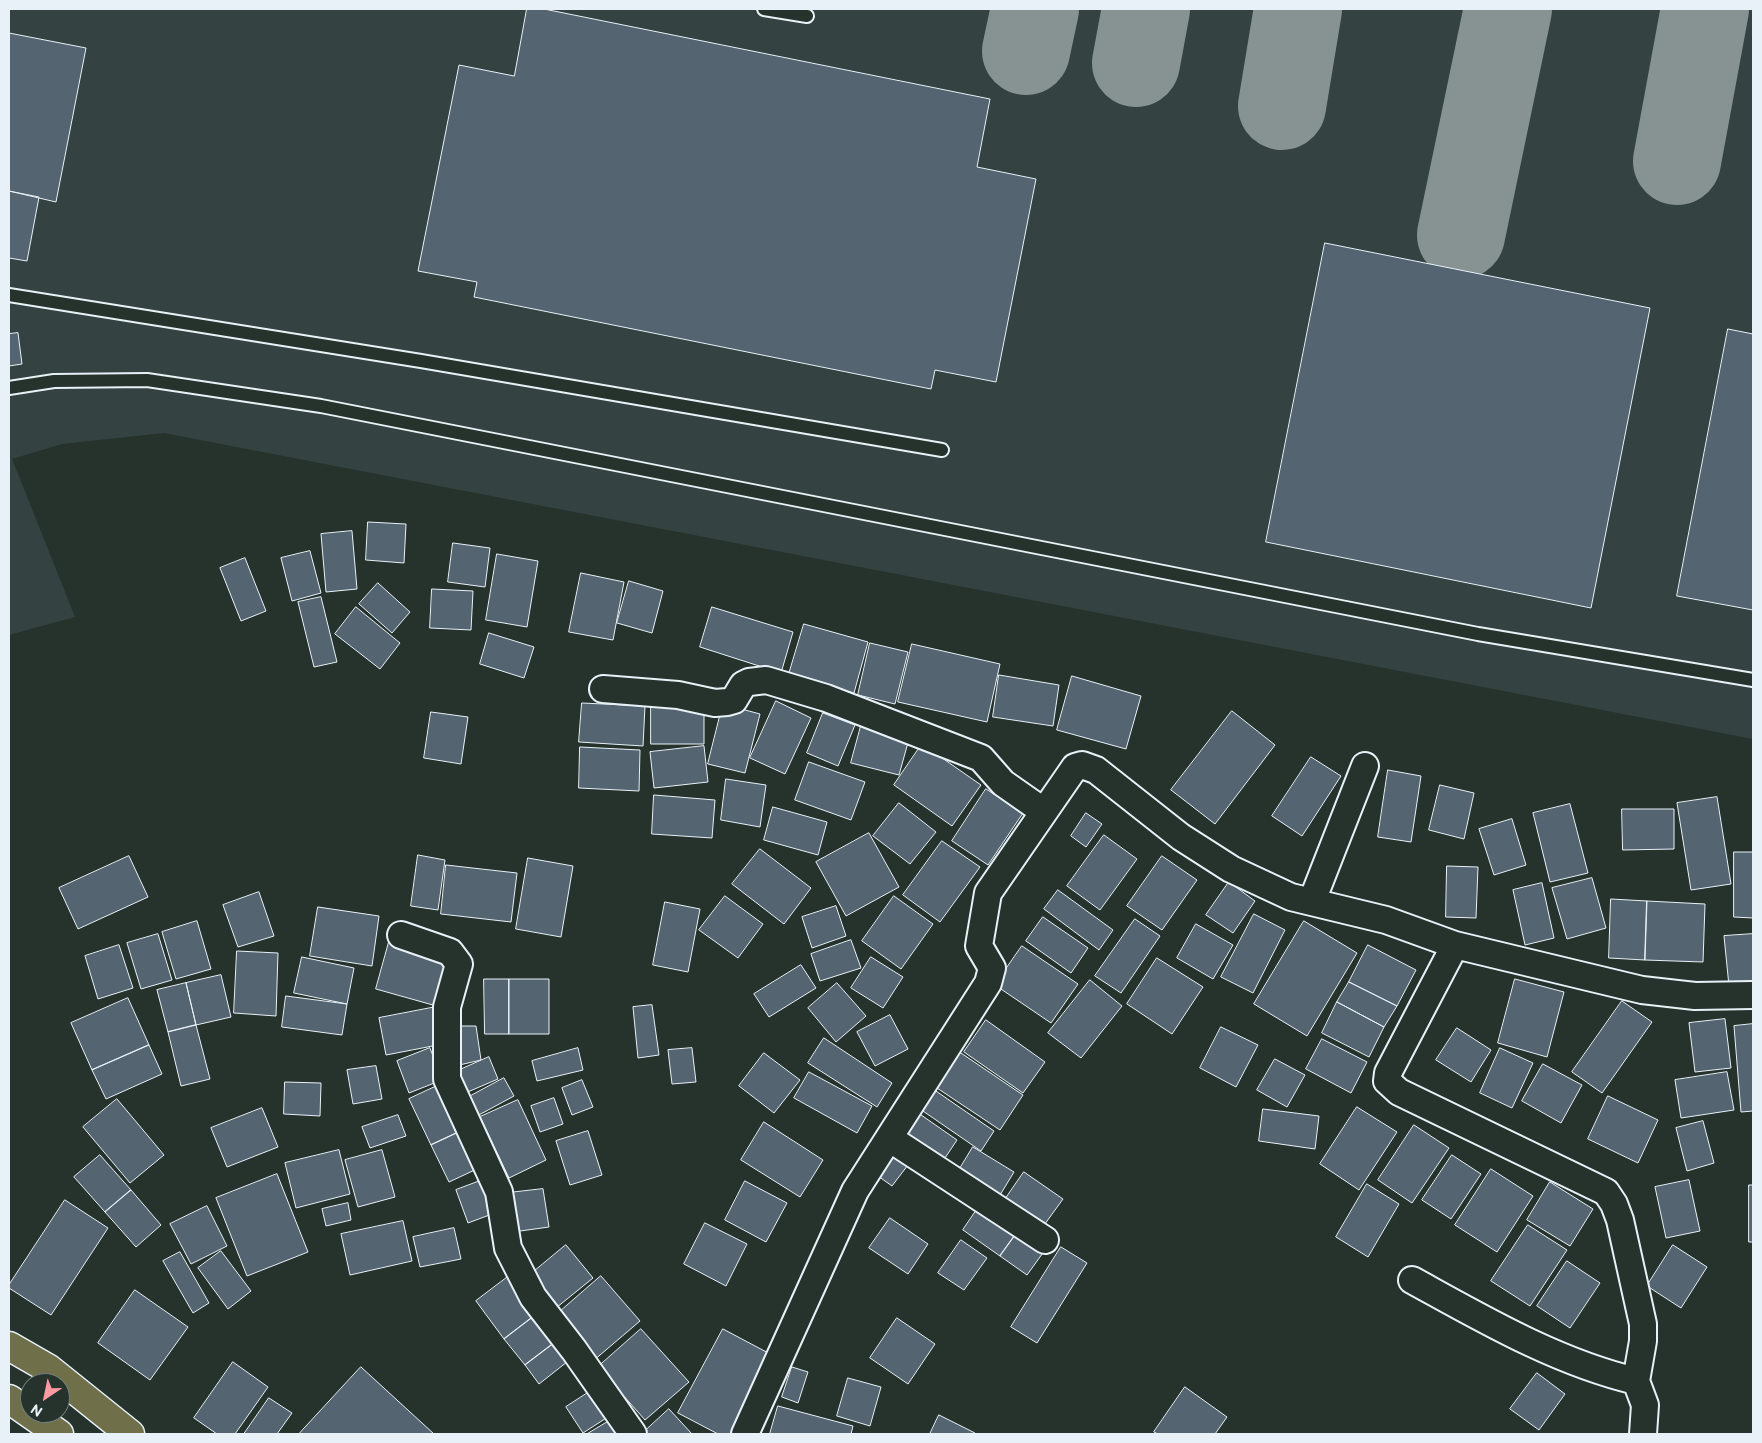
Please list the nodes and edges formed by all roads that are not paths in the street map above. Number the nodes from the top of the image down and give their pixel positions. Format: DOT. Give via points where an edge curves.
graph roads {
  1 [pos="764,9"];
  2 [pos="807,16"];
  3 [pos="9,290"];
  4 [pos="15,295"];
  5 [pos="9,388"];
  6 [pos="942,450"];
  7 [pos="1753,680"];
  8 [pos="603,689"];
  9 [pos="1365,766"];
  10 [pos="1043,812"];
  11 [pos="1312,901"];
  12 [pos="401,935"];
  13 [pos="1456,946"];
  14 [pos="1753,995"];
  15 [pos="889,1138"];
  16 [pos="1044,1240"];
  17 [pos="1412,1280"];
  18 [pos="9,1346"];
  19 [pos="1636,1381"];
  20 [pos="9,1399"];
  21 [pos="58,1434"];
  22 [pos="130,1434"];
  23 [pos="633,1434"];
  24 [pos="745,1434"];
  25 [pos="1643,1434"];
  1 -- 2 [label="lane"];
  3 -- 4 [label="lane"];
  4 -- 6 [label="lane"];
  5 -- 7 [label="lane" via="54,382 147,380 321,406 1478,634"];
  8 -- 10 [label="street" via="678,695 715,703 734,700 743,685 749,682 766,680 826,698 981,758 1003,783"];
  9 -- 11 [label="street"];
  10 -- 11 [label="street" via="1070,772 1082,765 1088,766 1181,837 1231,869 1291,896"];
  10 -- 15 [label="street" via="988,893 978,939 981,953 992,968 988,984"];
  11 -- 13 [label="street" via="1386,920"];
  12 -- 23 [label="street" via="450,952 459,964 447,1007 447,1079 499,1192 508,1248 532,1297"];
  13 -- 14 [label="street" via="1642,990 1695,996"];
  13 -- 19 [label="street" via="1388,1073 1387,1081 1399,1092 1606,1192 1620,1220 1643,1324 1644,1341"];
  15 -- 16 [label="street"];
  15 -- 24 [label="street" via="855,1191"];
  17 -- 19 [label="street" via="1540,1347 1590,1369"];
  18 -- 22 [label="highway" via="49,1370"];
  19 -- 25 [label="street" via="1645,1405"];
  20 -- 21 [label="highway"];
}
